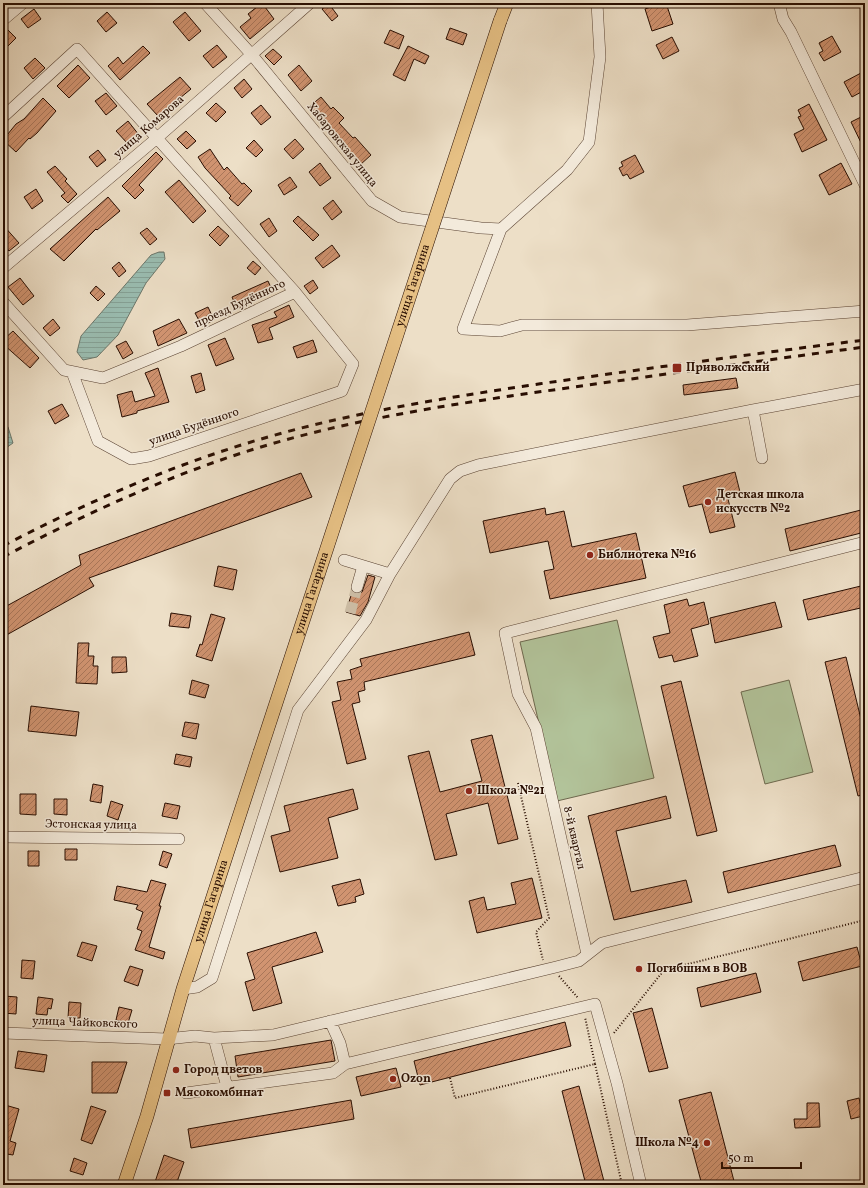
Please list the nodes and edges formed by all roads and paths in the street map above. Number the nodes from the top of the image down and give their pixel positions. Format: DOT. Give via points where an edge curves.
graph roads {
  1 [pos="23,3"];
  2 [pos="205,3"];
  3 [pos="310,3"];
  4 [pos="507,3"];
  5 [pos="597,3"];
  6 [pos="779,3"];
  7 [pos="3,20"];
  8 [pos="252,55"];
  9 [pos="3,118"];
  10 [pos="157,138"];
  11 [pos="865,185"];
  12 [pos="501,229"];
  13 [pos="3,268"];
  14 [pos="295,292"];
  15 [pos="3,302"];
  16 [pos="865,309"];
  17 [pos="72,372"];
  18 [pos="865,389"];
  19 [pos="754,410"];
  20 [pos="762,458"];
  21 [pos="865,542"];
  22 [pos="344,560"];
  23 [pos="363,566"];
  24 [pos="390,574"];
  25 [pos="358,587"];
  26 [pos="3,837"];
  27 [pos="179,839"];
  28 [pos="865,877"];
  29 [pos="865,920"];
  30 [pos="587,954"];
  31 [pos="182,989"];
  32 [pos="330,1021"];
  33 [pos="3,1033"];
  34 [pos="214,1038"];
  35 [pos="167,1039"];
  36 [pos="606,1043"];
  37 [pos="345,1064"];
  38 [pos="595,1064"];
  39 [pos="227,1087"];
  40 [pos="186,1093"];
  41 [pos="124,1185"];
  42 [pos="622,1185"];
  43 [pos="641,1185"];
  1 -- 7 [label="street"];
  2 -- 8 [label="street, Хабаровская улица"];
  3 -- 8 [label="street, улица Комарова"];
  4 -- 31 [label="main road, улица Гагарина, bridge"];
  5 -- 12 [label="street" via="600,57 589,142 568,170"];
  6 -- 11 [label="street" via="783,19"];
  8 -- 10 [label="street, улица Комарова"];
  8 -- 12 [label="street, Хабаровская улица" via="372,201 400,217"];
  9 -- 10 [label="street, проезд Будённого" via="77,49"];
  10 -- 13 [label="street, улица Комарова"];
  10 -- 14 [label="street, проезд Будённого"];
  12 -- 16 [label="street" via="463,330 500,331 522,325 687,325"];
  14 -- 17 [label="street, проезд Будённого" via="181,346 103,378"];
  14 -- 17 [label="street, улица Будённого" via="353,364 342,391 149,456 131,459 98,441"];
  15 -- 17 [label="street, проезд Будённого" via="64,370"];
  18 -- 19 [label="street"];
  19 -- 20 [label="street"];
  19 -- 24 [label="street" via="478,465 460,471 450,478"];
  21 -- 30 [label="street, 8-й квартал" via="505,633 518,694 536,728"];
  22 -- 23 [label="street"];
  23 -- 24 [label="street"];
  23 -- 25 [label="street"];
  24 -- 31 [label="street" via="366,620 298,710 212,978 197,986"];
  26 -- 27 [label="street, Эстонская улица"];
  28 -- 30 [label="street, улица Чайковского" via="602,942"];
  29 -- 36 [label="path" via="664,970"];
  30 -- 32 [label="street, улица Чайковского" via="579,961 556,967"];
  31 -- 35 [label="main road, улица Гагарина"];
  32 -- 34 [label="street, улица Чайковского" via="273,1035"];
  32 -- 37 [label="street" via="340,1042"];
  33 -- 35 [label="street, улица Чайковского"];
  34 -- 35 [label="street, улица Чайковского" via="195,1036"];
  34 -- 39 [label="street"];
  35 -- 41 [label="main road, улица Гагарина" via="147,1116"];
  36 -- 37 [label="street" via="595,1004"];
  36 -- 43 [label="street"];
  37 -- 39 [label="street" via="333,1073"];
  38 -- 42 [label="path"];
  39 -- 40 [label="street"];
}
